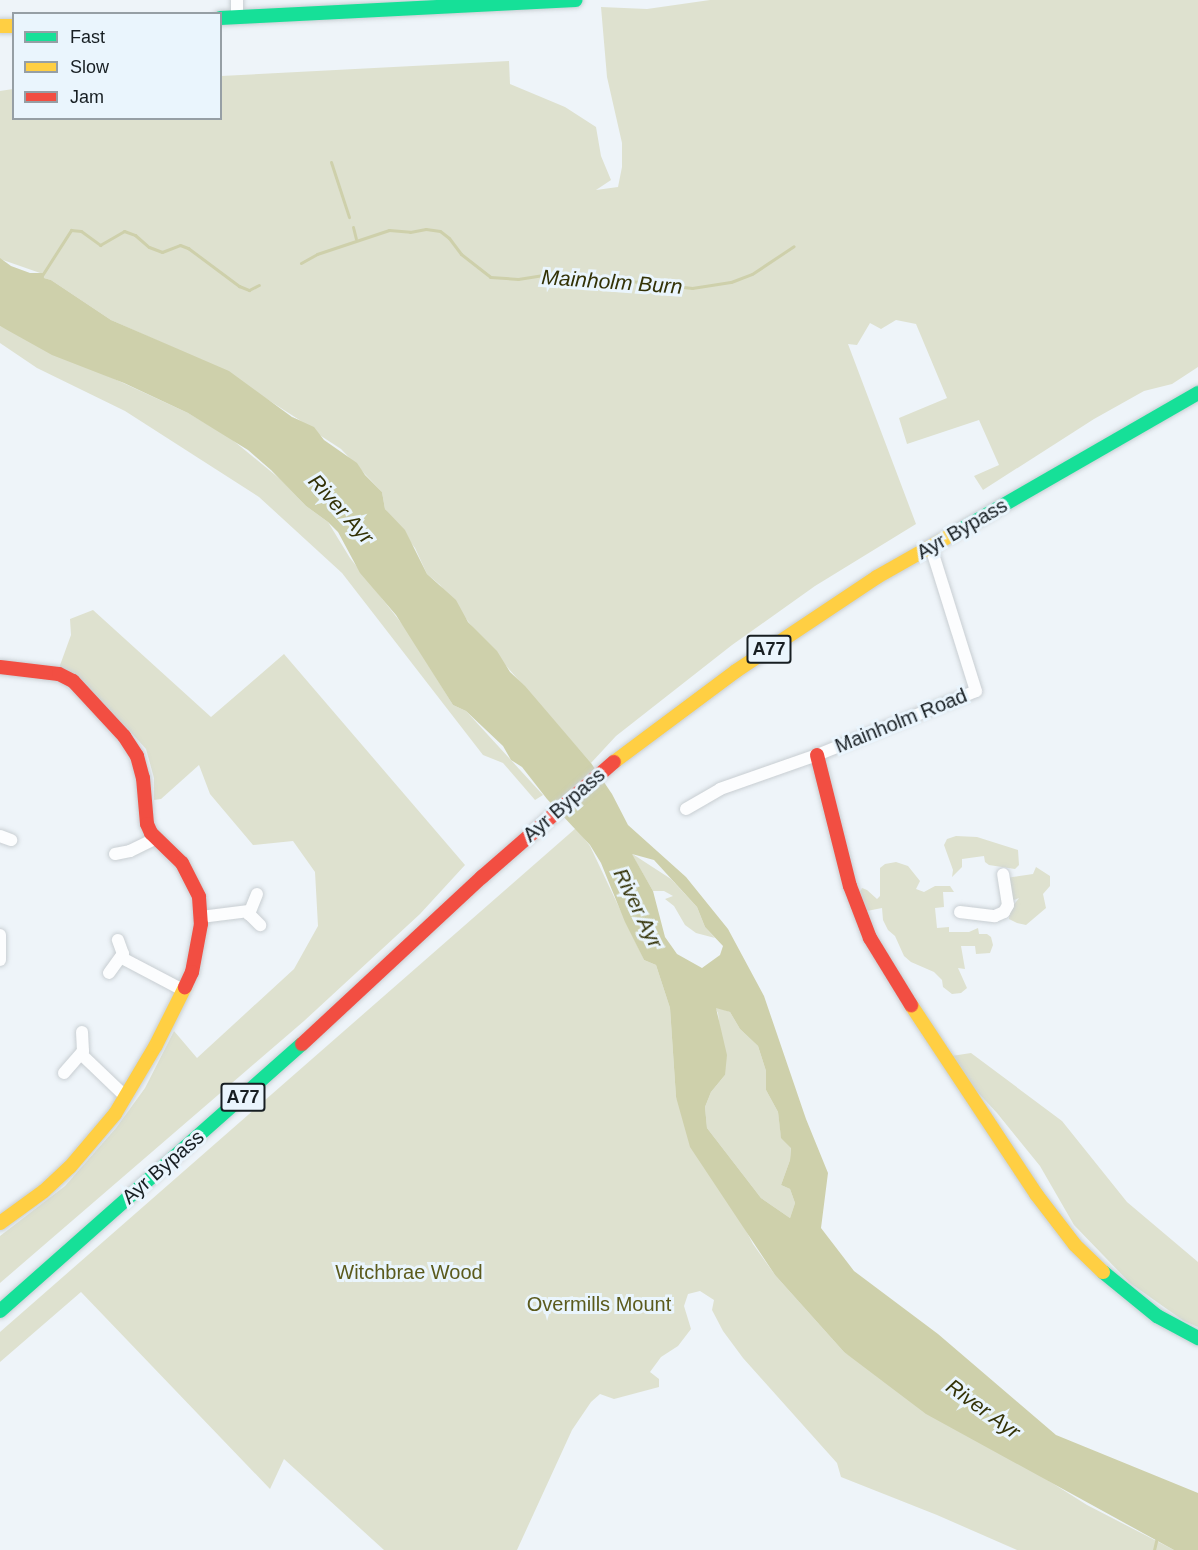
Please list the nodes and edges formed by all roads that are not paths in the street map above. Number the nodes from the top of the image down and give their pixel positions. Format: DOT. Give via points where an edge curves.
graph roads {
  1 [pos="237,0"];
  2 [pos="576,0"];
  3 [pos="555,1"];
  4 [pos="222,18"];
  5 [pos="237,18"];
  6 [pos="1198,393"];
  7 [pos="931,547"];
  8 [pos="0,667"];
  9 [pos="817,755"];
  10 [pos="687,809"];
  11 [pos="157,838"];
  12 [pos="115,854"];
  13 [pos="1003,874"];
  14 [pos="257,894"];
  15 [pos="249,910"];
  16 [pos="960,912"];
  17 [pos="201,917"];
  18 [pos="260,925"];
  19 [pos="0,935"];
  20 [pos="118,940"];
  21 [pos="122,958"];
  22 [pos="0,960"];
  23 [pos="109,973"];
  24 [pos="183,990"];
  25 [pos="82,1032"];
  26 [pos="81,1054"];
  27 [pos="64,1073"];
  28 [pos="126,1096"];
  29 [pos="0,1223"];
  30 [pos="0,1311"];
  31 [pos="1198,1338"];
  1 -- 5 [label="street"];
  2 -- 3 [label="main road"];
  3 -- 5 [label="main road"];
  4 -- 5 [label="main road"];
  6 -- 7 [label="main road, Ayr Bypass / A77"];
  7 -- 9 [label="street, Mainholm Road" via="976,692"];
  7 -- 30 [label="main road, Ayr Bypass / A77" via="877,577 736,671 614,762"];
  8 -- 11 [label="main road" via="58,674 89,696 137,756 147,824"];
  9 -- 10 [label="street, Mainholm Road" via="720,789"];
  9 -- 31 [label="main road" via="850,886 870,938 920,1020 1036,1194 1075,1245 1157,1316"];
  11 -- 12 [label="street"];
  11 -- 17 [label="main road" via="189,874 199,897"];
  13 -- 16 [label="street" via="1008,905 1004,912 995,916"];
  14 -- 15 [label="street"];
  15 -- 17 [label="street"];
  15 -- 18 [label="street"];
  17 -- 24 [label="main road" via="199,945"];
  19 -- 22 [label="street"];
  20 -- 21 [label="street"];
  21 -- 23 [label="street"];
  21 -- 24 [label="street"];
  24 -- 28 [label="main road"];
  25 -- 26 [label="street"];
  26 -- 27 [label="street"];
  26 -- 28 [label="street"];
  28 -- 29 [label="main road" via="70,1167"];
}
